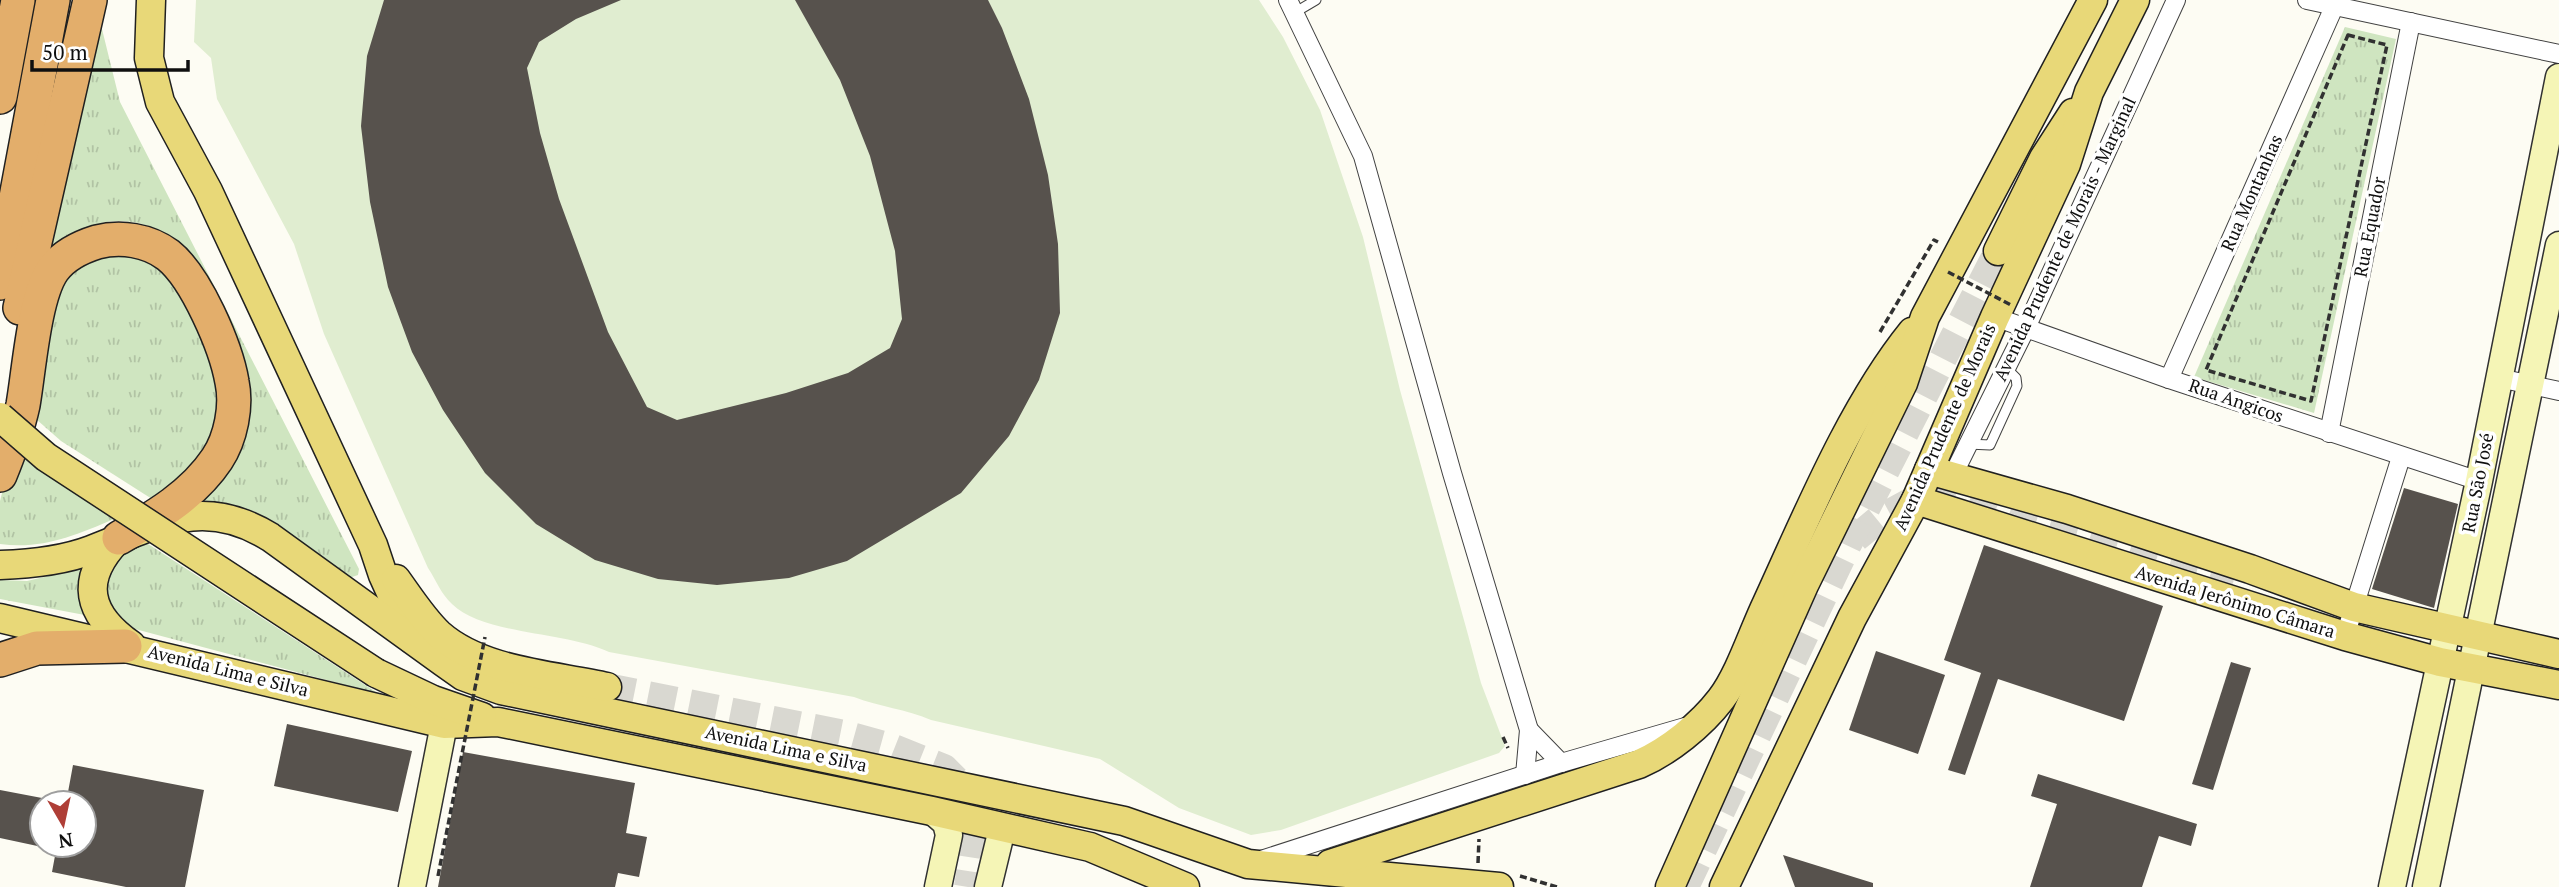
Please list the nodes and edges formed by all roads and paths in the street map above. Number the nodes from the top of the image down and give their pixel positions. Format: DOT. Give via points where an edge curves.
graph roads {
  1 [pos="18,0"];
  2 [pos="53,0"];
  3 [pos="90,0"];
  4 [pos="151,0"];
  5 [pos="1315,0"];
  6 [pos="2093,0"];
  7 [pos="2135,0"];
  8 [pos="2176,0"];
  9 [pos="2307,0"];
  10 [pos="1291,6"];
  11 [pos="2334,7"];
  12 [pos="2411,22"];
  13 [pos="2559,54"];
  14 [pos="2559,77"];
  15 [pos="2089,92"];
  16 [pos="0,97"];
  17 [pos="1934,240"];
  18 [pos="2559,245"];
  19 [pos="1998,251"];
  20 [pos="1948,272"];
  21 [pos="0,283"];
  22 [pos="2003,311"];
  23 [pos="1925,317"];
  24 [pos="2025,330"];
  25 [pos="1879,334"];
  26 [pos="2499,378"];
  27 [pos="2169,379"];
  28 [pos="2530,385"];
  29 [pos="2559,391"];
  30 [pos="2311,401"];
  31 [pos="0,403"];
  32 [pos="0,417"];
  33 [pos="2329,433"];
  34 [pos="2401,457"];
  35 [pos="1940,474"];
  36 [pos="0,475"];
  37 [pos="2479,481"];
  38 [pos="1916,500"];
  39 [pos="119,538"];
  40 [pos="373,545"];
  41 [pos="0,565"];
  42 [pos="2233,583"];
  43 [pos="2288,600"];
  44 [pos="2341,603"];
  45 [pos="0,618"];
  46 [pos="2308,625"];
  47 [pos="2447,631"];
  48 [pos="2345,636"];
  49 [pos="485,637"];
  50 [pos="2479,637"];
  51 [pos="414,643"];
  52 [pos="130,647"];
  53 [pos="2559,654"];
  54 [pos="0,660"];
  55 [pos="2440,662"];
  56 [pos="2472,668"];
  57 [pos="2559,685"];
  58 [pos="607,687"];
  59 [pos="498,722"];
  60 [pos="443,724"];
  61 [pos="1695,724"];
  62 [pos="1529,730"];
  63 [pos="1562,763"];
  64 [pos="1525,775"];
  65 [pos="932,811"];
  66 [pos="1002,829"];
  67 [pos="1248,864"];
  68 [pos="1316,869"];
  69 [pos="438,876"];
  70 [pos="412,887"];
  71 [pos="938,887"];
  72 [pos="988,887"];
  73 [pos="1185,887"];
  74 [pos="1499,887"];
  75 [pos="1670,887"];
  76 [pos="1724,887"];
  77 [pos="2392,887"];
  78 [pos="2426,887"];
  1 -- 16 [label="highway"];
  2 -- 21 [label="highway"];
  3 -- 31 [label="highway"];
  4 -- 40 [label="main road" via="149,58 160,102 208,191"];
  5 -- 10 [label="lane"];
  6 -- 20 [label="main road"];
  7 -- 15 [label="main road, Avenida Prudente de Morais"];
  8 -- 24 [label="street, Avenida Prudente de Morais - Marginal"];
  9 -- 11 [label="street"];
  10 -- 62 [label="street" via="1363,156"];
  11 -- 12 [label="street"];
  11 -- 27 [label="street, Rua Montanhas"];
  12 -- 13 [label="street"];
  12 -- 33 [label="street, Rua Equador"];
  14 -- 26 [label="main road, Rua São José"];
  15 -- 19 [label="main road" via="2044,158"];
  15 -- 22 [label="main road, Avenida Prudente de Morais" via="2066,164"];
  17 -- 25 [label="path"];
  18 -- 28 [label="main road, Rua São José"];
  20 -- 22 [label="path, bridge"];
  20 -- 23 [label="main road"];
  22 -- 24 [label="street, Rua Angicos"];
  22 -- 35 [label="main road, Avenida Prudente de Morais"];
  23 -- 61 [label="main road" via="1881,373 1726,691"];
  23 -- 75 [label="main road" via="1903,383 1804,585"];
  24 -- 27 [label="street, Rua Angicos"];
  24 -- 35 [label="street, Avenida Prudente de Morais - Marginal" via="1968,444"];
  26 -- 28 [label="street"];
  26 -- 37 [label="main road, Rua São José"];
  27 -- 33 [label="street, Rua Angicos"];
  28 -- 29 [label="street"];
  28 -- 50 [label="main road, Rua São José"];
  30 -- 30 [label="path" via="2206,370 2348,35 2387,45"];
  32 -- 59 [label="main road, bridge" via="46,457 376,673 433,700"];
  33 -- 34 [label="street, Rua Angicos"];
  34 -- 37 [label="street, Rua Angicos"];
  34 -- 44 [label="street"];
  35 -- 38 [label="main road, Avenida Prudente de Morais"];
  35 -- 44 [label="main road, Avenida Jerônimo Câmara" via="2067,509"];
  36 -- 39 [label="highway" via="22,408 40,308 53,271 91,244 116,239 150,244 177,265 203,307 232,382 233,408 224,445 191,490"];
  37 -- 47 [label="main road, Rua São José"];
  38 -- 46 [label="main road, Avenida Jerônimo Câmara"];
  38 -- 76 [label="main road, Avenida Prudente de Morais" via="1853,618"];
  39 -- 41 [label="main road, Avenida Lima e Silva" via="89,551"];
  39 -- 51 [label="main road, Avenida Lima e Silva" via="203,514 249,524"];
  39 -- 52 [label="main road" via="96,567 93,600 106,624"];
  40 -- 51 [label="main road"];
  40 -- 58 [label="main road" via="439,634 469,653"];
  42 -- 43 [label="main road"];
  43 -- 44 [label="main road"];
  43 -- 46 [label="main road"];
  44 -- 47 [label="main road, Avenida Jerônimo Câmara"];
  44 -- 48 [label="street"];
  45 -- 52 [label="main road, Avenida Lima e Silva"];
  46 -- 48 [label="main road, Avenida Jerônimo Câmara"];
  47 -- 50 [label="main road, Avenida Jerônimo Câmara"];
  47 -- 55 [label="main road, Rua São José"];
  48 -- 55 [label="main road, Avenida Jerônimo Câmara"];
  49 -- 69 [label="path, bridge"];
  50 -- 53 [label="main road, Avenida Jerônimo Câmara"];
  50 -- 56 [label="main road, Rua São José"];
  51 -- 67 [label="main road, Avenida Lima e Silva" via="463,676 500,690 1124,821"];
  52 -- 54 [label="highway" via="37,648"];
  52 -- 60 [label="main road, Avenida Lima e Silva"];
  55 -- 56 [label="main road, Avenida Jerônimo Câmara"];
  55 -- 77 [label="main road, Rua São José"];
  56 -- 57 [label="main road, Avenida Jerônimo Câmara"];
  56 -- 78 [label="main road, Rua São José"];
  59 -- 60 [label="main road, Avenida Lima e Silva"];
  59 -- 65 [label="main road, Avenida Lima e Silva"];
  60 -- 70 [label="main road"];
  61 -- 63 [label="street"];
  61 -- 68 [label="main road" via="1661,753 1639,764"];
  62 -- 63 [label="street"];
  62 -- 64 [label="street"];
  63 -- 64 [label="street"];
  64 -- 67 [label="street"];
  65 -- 66 [label="main road, Avenida Lima e Silva"];
  65 -- 71 [label="main road" via="946,823 948,835"];
  66 -- 72 [label="main road"];
  66 -- 73 [label="main road, Avenida Lima e Silva" via="1090,847"];
  67 -- 68 [label="main road, Avenida Lima e Silva"];
  68 -- 74 [label="main road, Avenida Lima e Silva"];
}
